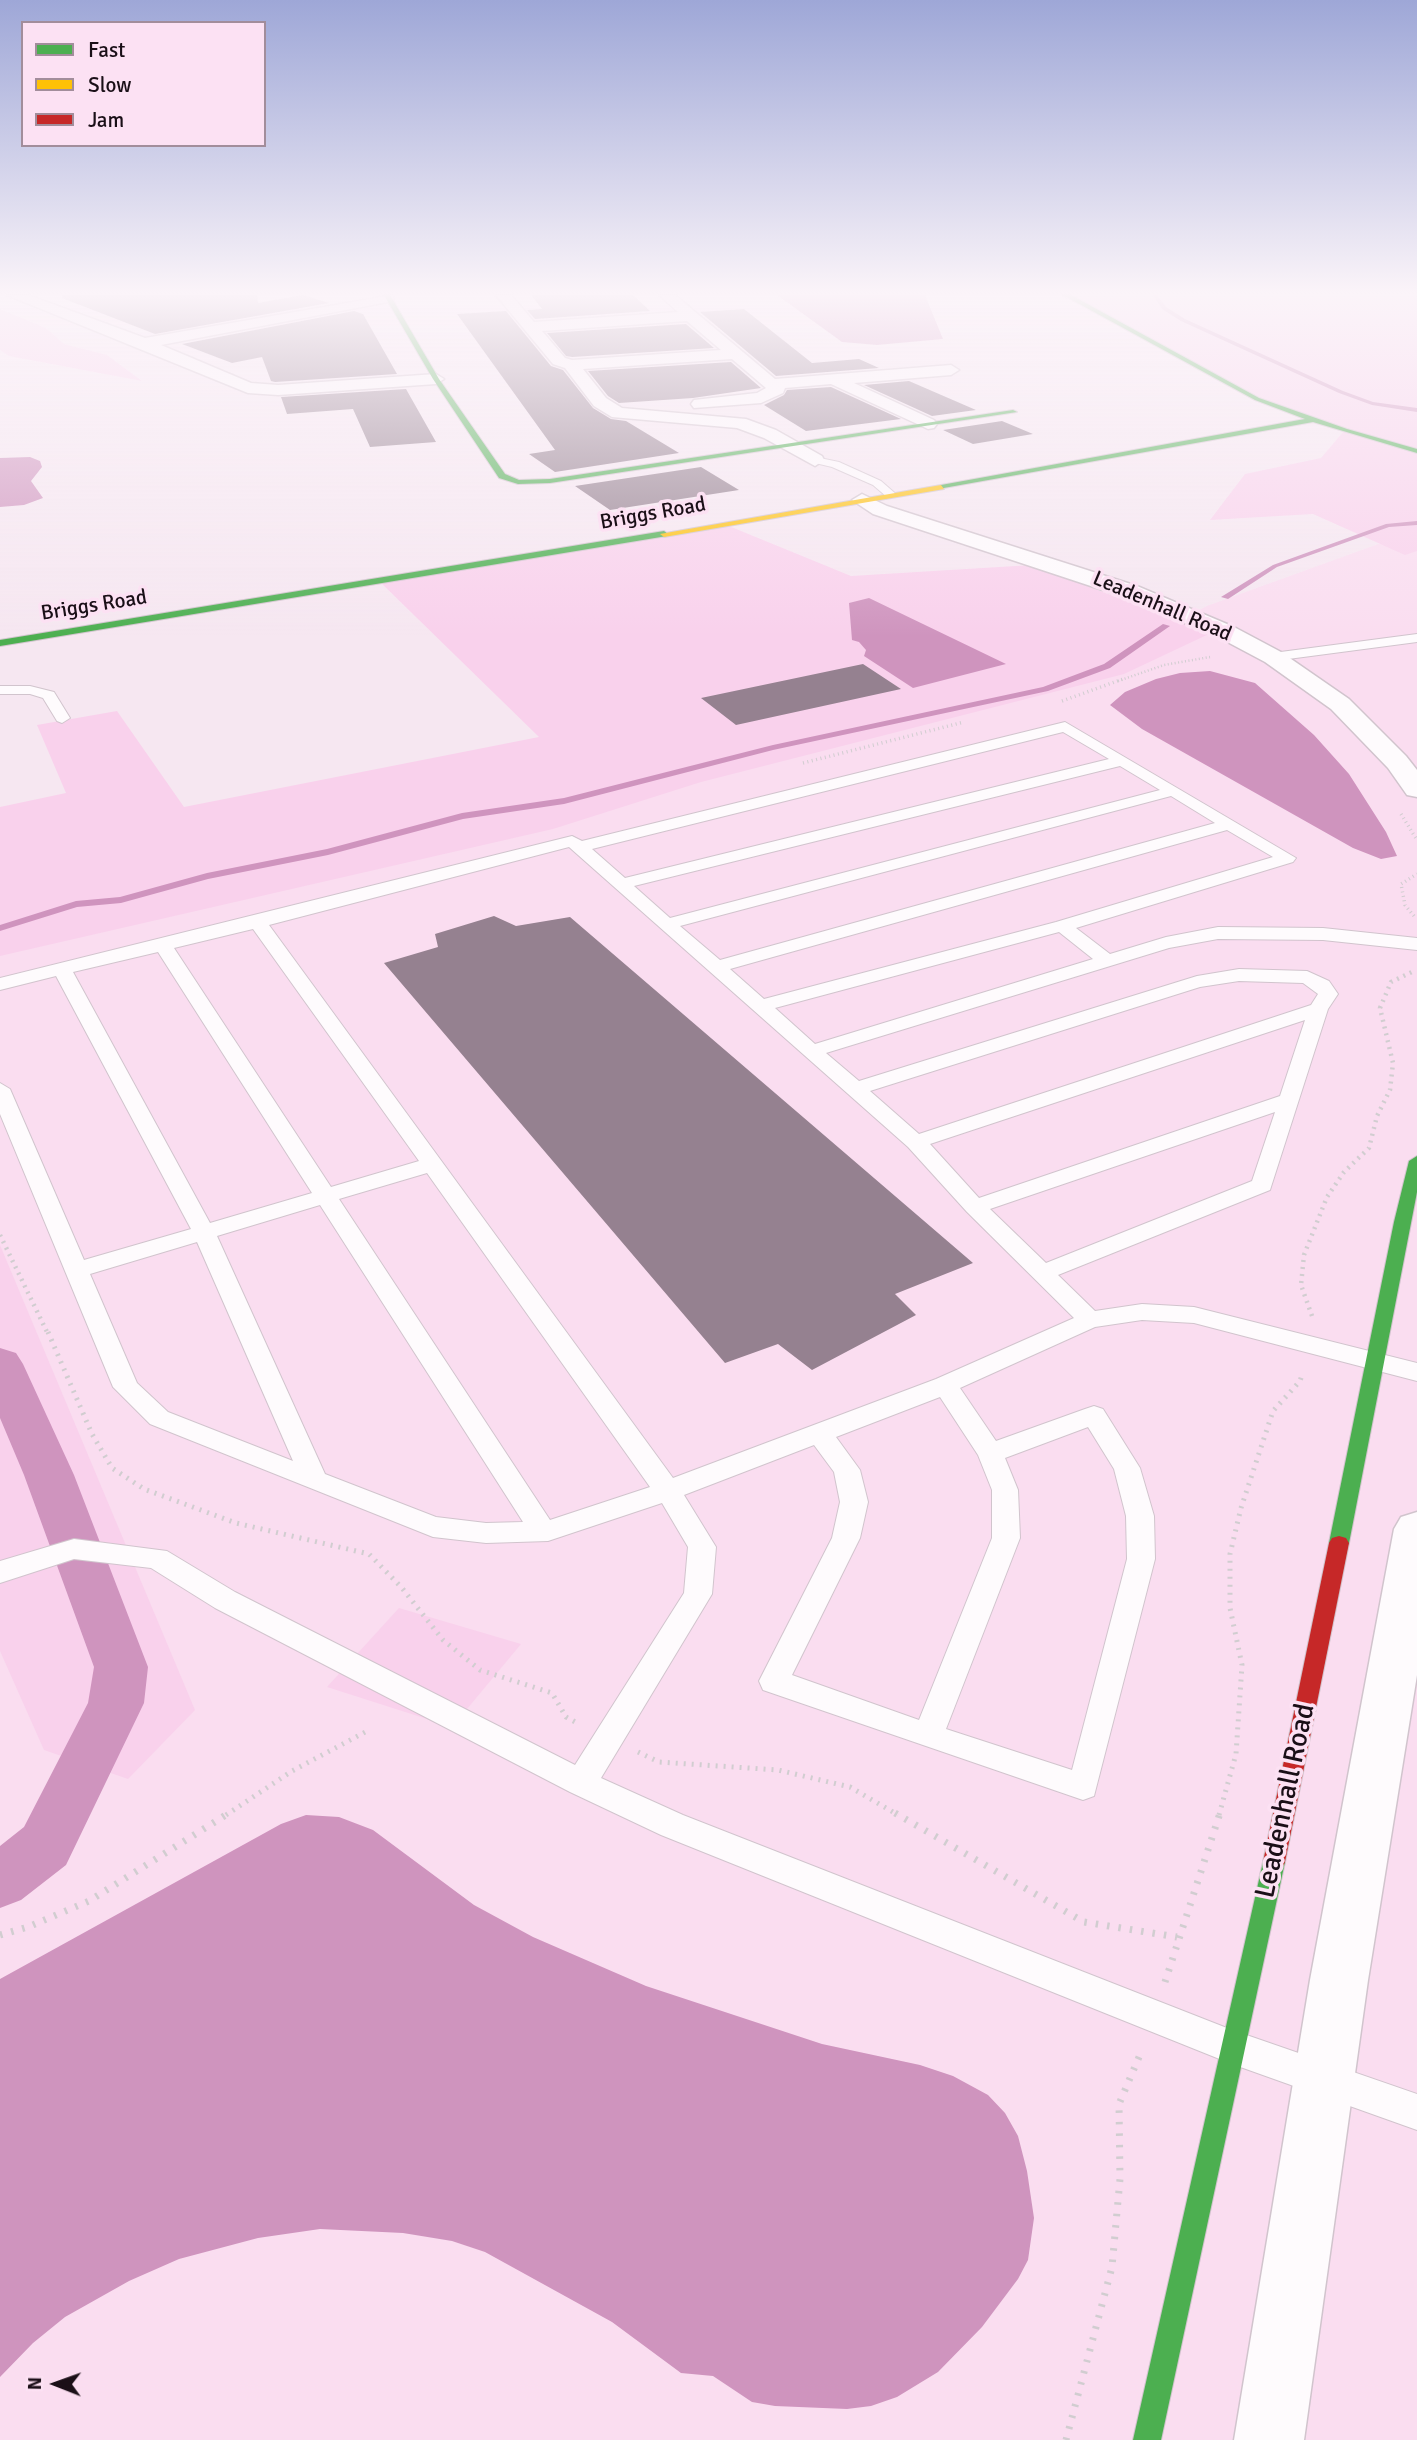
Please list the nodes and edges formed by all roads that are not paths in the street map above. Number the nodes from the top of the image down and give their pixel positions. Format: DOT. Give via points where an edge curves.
graph roads {
  1 [pos="456,409"];
  2 [pos="611,409"];
  3 [pos="896,409"];
  4 [pos="1283,409"];
  5 [pos="1013,412"];
  6 [pos="1312,420"];
  7 [pos="928,424"];
  8 [pos="791,445"];
  9 [pos="1417,451"];
  10 [pos="815,460"];
  11 [pos="840,481"];
  12 [pos="857,494"];
  13 [pos="891,495"];
  14 [pos="1414,640"];
  15 [pos="0,643"];
  16 [pos="1300,654"];
  17 [pos="1273,657"];
  18 [pos="0,690"];
  19 [pos="1358,691"];
  20 [pos="62,718"];
  21 [pos="1121,761"];
  22 [pos="1417,789"];
  23 [pos="1173,791"];
  24 [pos="1229,824"];
  25 [pos="580,847"];
  26 [pos="622,884"];
  27 [pos="258,922"];
  28 [pos="667,923"];
  29 [pos="1062,926"];
  30 [pos="1417,944"];
  31 [pos="163,945"];
  32 [pos="1107,961"];
  33 [pos="717,967"];
  34 [pos="62,969"];
  35 [pos="0,984"];
  36 [pos="761,1006"];
  37 [pos="1318,1009"];
  38 [pos="812,1051"];
  39 [pos="0,1089"];
  40 [pos="856,1089"];
  41 [pos="1289,1100"];
  42 [pos="916,1142"];
  43 [pos="1417,1161"];
  44 [pos="434,1164"];
  45 [pos="326,1196"];
  46 [pos="975,1208"];
  47 [pos="205,1234"];
  48 [pos="76,1270"];
  49 [pos="1042,1273"];
  50 [pos="1090,1320"];
  51 [pos="1376,1361"];
  52 [pos="1417,1372"];
  53 [pos="945,1385"];
  54 [pos="820,1434"];
  55 [pos="990,1453"];
  56 [pos="315,1480"];
  57 [pos="668,1491"];
  58 [pos="1417,1529"];
  59 [pos="542,1531"];
  60 [pos="0,1572"];
  61 [pos="928,1736"];
  62 [pos="582,1783"];
  63 [pos="1232,2047"];
  64 [pos="1324,2081"];
  65 [pos="1417,2112"];
  66 [pos="1147,2440"];
  67 [pos="1269,2440"];
  1 -- 8 [label="street" via="502,476 518,482"];
  2 -- 8 [label="street" via="740,423"];
  3 -- 7 [label="street"];
  4 -- 6 [label="street"];
  5 -- 7 [label="street"];
  6 -- 9 [label="street"];
  6 -- 13 [label="street, Briggs Road"];
  7 -- 8 [label="street"];
  8 -- 10 [label="street"];
  10 -- 11 [label="lane" via="817,468"];
  10 -- 13 [label="lane" via="877,483"];
  12 -- 13 [label="street, Briggs Road"];
  12 -- 15 [label="street, Briggs Road" via="417,576"];
  12 -- 17 [label="street, Leadenhall Road" via="880,510 1154,600"];
  13 -- 16 [label="street, Leadenhall Road" via="1178,594"];
  14 -- 16 [label="lane"];
  16 -- 17 [label="lane"];
  16 -- 19 [label="street, Leadenhall Road"];
  17 -- 22 [label="street, Leadenhall Road" via="1360,722"];
  18 -- 20 [label="lane" via="49,695"];
  21 -- 23 [label="lane"];
  21 -- 25 [label="lane" via="1065,727"];
  21 -- 26 [label="lane"];
  23 -- 24 [label="lane"];
  23 -- 28 [label="lane"];
  24 -- 29 [label="lane" via="1287,859"];
  24 -- 33 [label="lane"];
  25 -- 26 [label="lane"];
  25 -- 27 [label="lane" via="572,841"];
  26 -- 28 [label="lane"];
  27 -- 31 [label="lane"];
  27 -- 44 [label="lane"];
  28 -- 33 [label="lane"];
  29 -- 32 [label="lane"];
  29 -- 36 [label="lane"];
  30 -- 32 [label="lane" via="1323,934 1218,933"];
  31 -- 34 [label="lane"];
  31 -- 45 [label="lane"];
  32 -- 38 [label="lane"];
  33 -- 36 [label="lane"];
  34 -- 35 [label="lane"];
  34 -- 47 [label="lane"];
  36 -- 38 [label="lane"];
  37 -- 40 [label="lane" via="1328,994 1307,977 1238,975 1197,982"];
  37 -- 41 [label="lane"];
  37 -- 42 [label="lane"];
  38 -- 40 [label="lane"];
  39 -- 48 [label="lane"];
  40 -- 42 [label="lane"];
  41 -- 46 [label="lane"];
  41 -- 49 [label="lane" via="1262,1185"];
  42 -- 46 [label="lane"];
  43 -- 51 [label="street, Leadenhall Road"];
  44 -- 45 [label="lane"];
  44 -- 57 [label="lane"];
  45 -- 47 [label="lane"];
  45 -- 59 [label="lane"];
  46 -- 49 [label="lane"];
  47 -- 48 [label="lane"];
  47 -- 56 [label="lane"];
  48 -- 56 [label="lane" via="126,1387 159,1418"];
  49 -- 50 [label="lane"];
  50 -- 51 [label="lane" via="1142,1312 1194,1315"];
  50 -- 53 [label="lane"];
  51 -- 52 [label="lane"];
  51 -- 63 [label="street, Leadenhall Road"];
  53 -- 54 [label="lane"];
  53 -- 55 [label="lane"];
  54 -- 57 [label="lane"];
  54 -- 61 [label="lane" via="847,1470 855,1502 846,1538 774,1681"];
  55 -- 61 [label="lane" via="1005,1490 1006,1538"];
  55 -- 61 [label="lane" via="1094,1415 1127,1468 1140,1516 1141,1559 1083,1787"];
  56 -- 59 [label="lane" via="433,1527 486,1534"];
  57 -- 59 [label="lane"];
  57 -- 62 [label="lane" via="702,1546 698,1594"];
  58 -- 64 [label="street"];
  60 -- 62 [label="lane" via="74,1549 157,1558 225,1600"];
  62 -- 63 [label="lane" via="672,1825"];
  63 -- 64 [label="lane"];
  63 -- 66 [label="street, Leadenhall Road"];
  64 -- 65 [label="lane"];
  64 -- 67 [label="street"];
}
